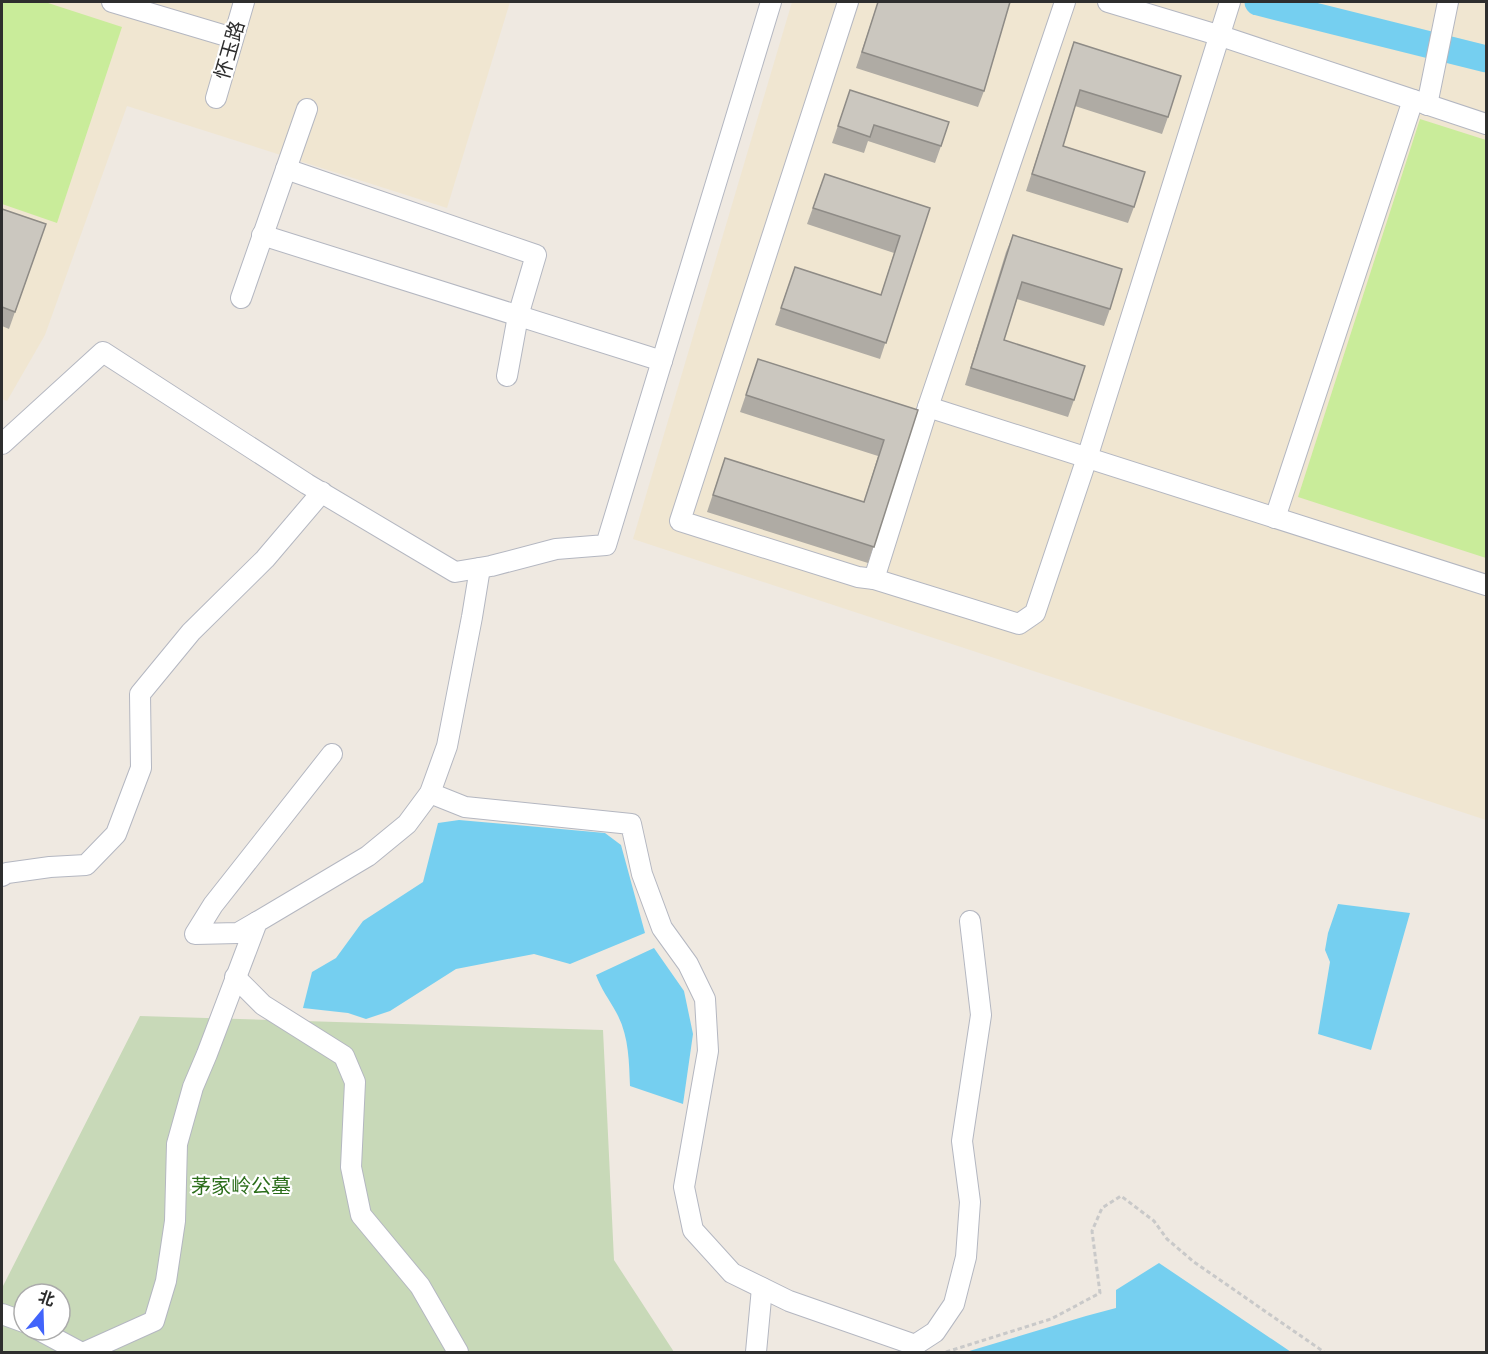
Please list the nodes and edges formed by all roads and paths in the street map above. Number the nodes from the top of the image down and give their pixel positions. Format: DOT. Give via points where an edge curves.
graph roads {
  1 [pos="112,2"];
  2 [pos="244,2"];
  3 [pos="771,2"];
  4 [pos="848,2"];
  5 [pos="1065,2"];
  6 [pos="1108,2"];
  7 [pos="1448,2"];
  8 [pos="1226,19"];
  9 [pos="233,38"];
  10 [pos="216,98"];
  11 [pos="1420,102"];
  12 [pos="307,109"];
  13 [pos="1486,124"];
  14 [pos="286,169"];
  15 [pos="262,235"];
  16 [pos="241,298"];
  17 [pos="518,316"];
  18 [pos="662,361"];
  19 [pos="507,376"];
  20 [pos="928,407"];
  21 [pos="2,444"];
  22 [pos="1087,458"];
  23 [pos="322,492"];
  24 [pos="1275,518"];
  25 [pos="480,568"];
  26 [pos="874,579"];
  27 [pos="1486,585"];
  28 [pos="332,754"];
  29 [pos="430,793"];
  30 [pos="2,876"];
  31 [pos="970,921"];
  32 [pos="257,922"];
  33 [pos="235,977"];
  34 [pos="762,1288"];
  35 [pos="61,1342"];
  36 [pos="914,1349"];
  37 [pos="82,1353"];
  38 [pos="458,1353"];
  39 [pos="756,1353"];
  40 [pos="946,1353"];
  41 [pos="1324,1353"];
  1 -- 9 [label="street"];
  2 -- 9 [label="street, 怀玉路"];
  3 -- 18 [label="street"];
  4 -- 26 [label="street" via="680,521"];
  5 -- 20 [label="street"];
  6 -- 8 [label="street"];
  7 -- 11 [label="street" via="1432,82"];
  8 -- 11 [label="street"];
  8 -- 22 [label="street"];
  9 -- 10 [label="street, 怀玉路"];
  11 -- 13 [label="street"];
  11 -- 24 [label="street"];
  12 -- 14 [label="street"];
  14 -- 15 [label="street"];
  14 -- 17 [label="street" via="536,255"];
  15 -- 16 [label="street"];
  15 -- 17 [label="street"];
  17 -- 18 [label="street"];
  17 -- 19 [label="street"];
  18 -- 25 [label="street" via="606,545 556,549"];
  20 -- 22 [label="street"];
  20 -- 26 [label="street"];
  21 -- 23 [label="street" via="103,352"];
  22 -- 24 [label="street"];
  22 -- 26 [label="street" via="1035,613 1019,624"];
  23 -- 25 [label="street" via="455,572"];
  23 -- 30 [label="street" via="265,559 191,632 140,694 141,768 116,834 86,866 50,867"];
  24 -- 27 [label="street"];
  25 -- 29 [label="street" via="447,746"];
  28 -- 32 [label="street" via="213,905 195,934 238,933"];
  29 -- 32 [label="street" via="407,824 368,856"];
  29 -- 34 [label="street" via="465,807 632,824 642,874 662,928 688,964 705,999 708,1051 684,1187 693,1230 732,1273"];
  31 -- 36 [label="street" via="981,1015 962,1141 970,1202 966,1257 954,1304 935,1332"];
  32 -- 33 [label="street"];
  33 -- 37 [label="street" via="193,1087 177,1144 175,1221 166,1281 154,1321"];
  33 -- 38 [label="street" via="263,1005 344,1056 355,1082 351,1167 362,1215 420,1286"];
  34 -- 36 [label="street"];
  34 -- 39 [label="street"];
  35 -- 37 [label="street"];
  40 -- 41 [label="path" via="1052,1319 1100,1293 1092,1232 1102,1208 1121,1196 1154,1221 1167,1239 1194,1262"];
}
